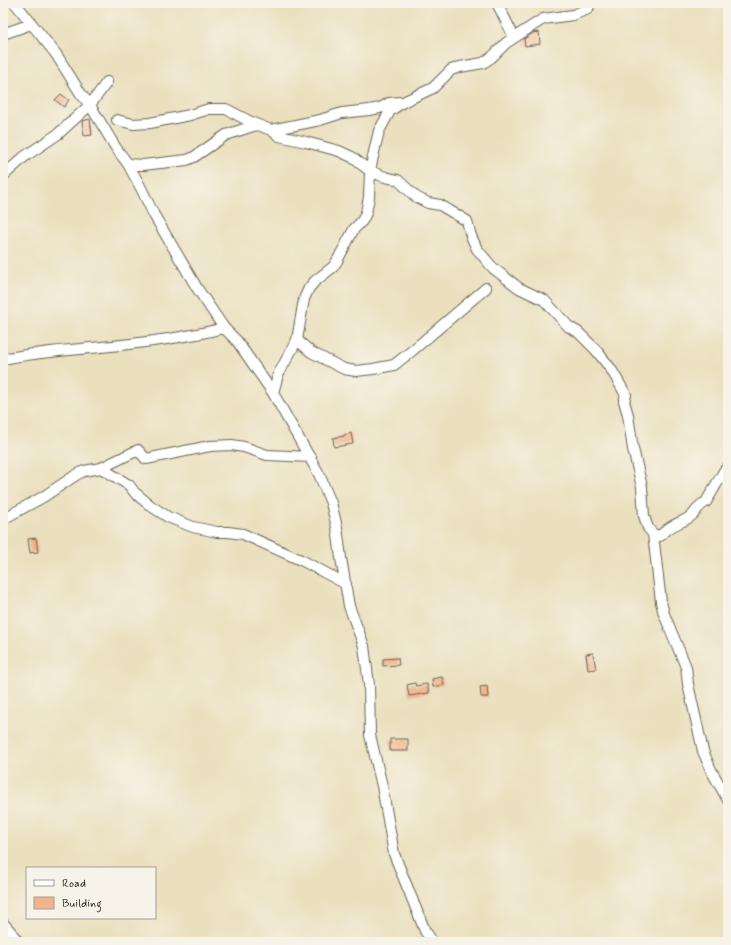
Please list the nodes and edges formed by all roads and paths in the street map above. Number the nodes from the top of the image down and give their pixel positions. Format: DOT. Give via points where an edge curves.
graph roads {
  1 [pos="15,3"];
  2 [pos="497,3"];
  3 [pos="590,3"];
  4 [pos="31,24"];
  5 [pos="3,34"];
  6 [pos="514,37"];
  7 [pos="107,82"];
  8 [pos="403,102"];
  9 [pos="90,105"];
  10 [pos="117,120"];
  11 [pos="258,125"];
  12 [pos="271,130"];
  13 [pos="128,164"];
  14 [pos="370,171"];
  15 [pos="3,176"];
  16 [pos="486,288"];
  17 [pos="224,328"];
  18 [pos="297,340"];
  19 [pos="3,358"];
  20 [pos="272,392"];
  21 [pos="311,457"];
  22 [pos="728,467"];
  23 [pos="101,468"];
  24 [pos="3,519"];
  25 [pos="653,534"];
  26 [pos="346,584"];
  27 [pos="728,800"];
  28 [pos="3,923"];
  29 [pos="18,942"];
  30 [pos="433,942"];
  1 -- 4 [label="street"];
  2 -- 6 [label="street"];
  3 -- 6 [label="street" via="588,9 581,13 543,19"];
  4 -- 5 [label="street"];
  4 -- 9 [label="street" via="56,54"];
  6 -- 8 [label="street" via="483,63 451,70 433,88"];
  7 -- 9 [label="street"];
  8 -- 12 [label="street"];
  8 -- 14 [label="street" via="390,111 384,120"];
  9 -- 13 [label="street"];
  9 -- 15 [label="street" via="58,134 24,156"];
  10 -- 11 [label="street" via="133,124 150,123 209,109 226,109"];
  11 -- 12 [label="street"];
  11 -- 13 [label="street" via="226,135 187,160 143,165"];
  12 -- 14 [label="street" via="279,136 338,151 352,157"];
  13 -- 17 [label="street" via="154,215"];
  14 -- 18 [label="street" via="366,213 333,267 309,288 304,299"];
  14 -- 25 [label="street" via="398,180 416,197 440,205 467,221 477,249 493,268 519,288 544,300 569,327 578,332 596,350 611,369 626,395 624,401 642,488 644,516"];
  16 -- 18 [label="street" via="394,364 356,371 344,369 311,352"];
  17 -- 19 [label="street" via="200,334"];
  17 -- 20 [label="street" via="238,341"];
  18 -- 20 [label="street"];
  20 -- 21 [label="street"];
  21 -- 23 [label="street" via="267,455 232,445 210,446 146,459 138,450"];
  21 -- 26 [label="street" via="331,503"];
  22 -- 25 [label="street" via="706,502 700,504 692,517 672,525 660,536"];
  23 -- 24 [label="street" via="84,470"];
  23 -- 26 [label="street" via="129,485 135,493 168,517 193,527 243,534"];
  25 -- 27 [label="street" via="664,614 686,667 703,752"];
  26 -- 30 [label="street" via="349,606 364,646 369,685 370,735 394,854 425,931"];
  28 -- 29 [label="street"];
}
